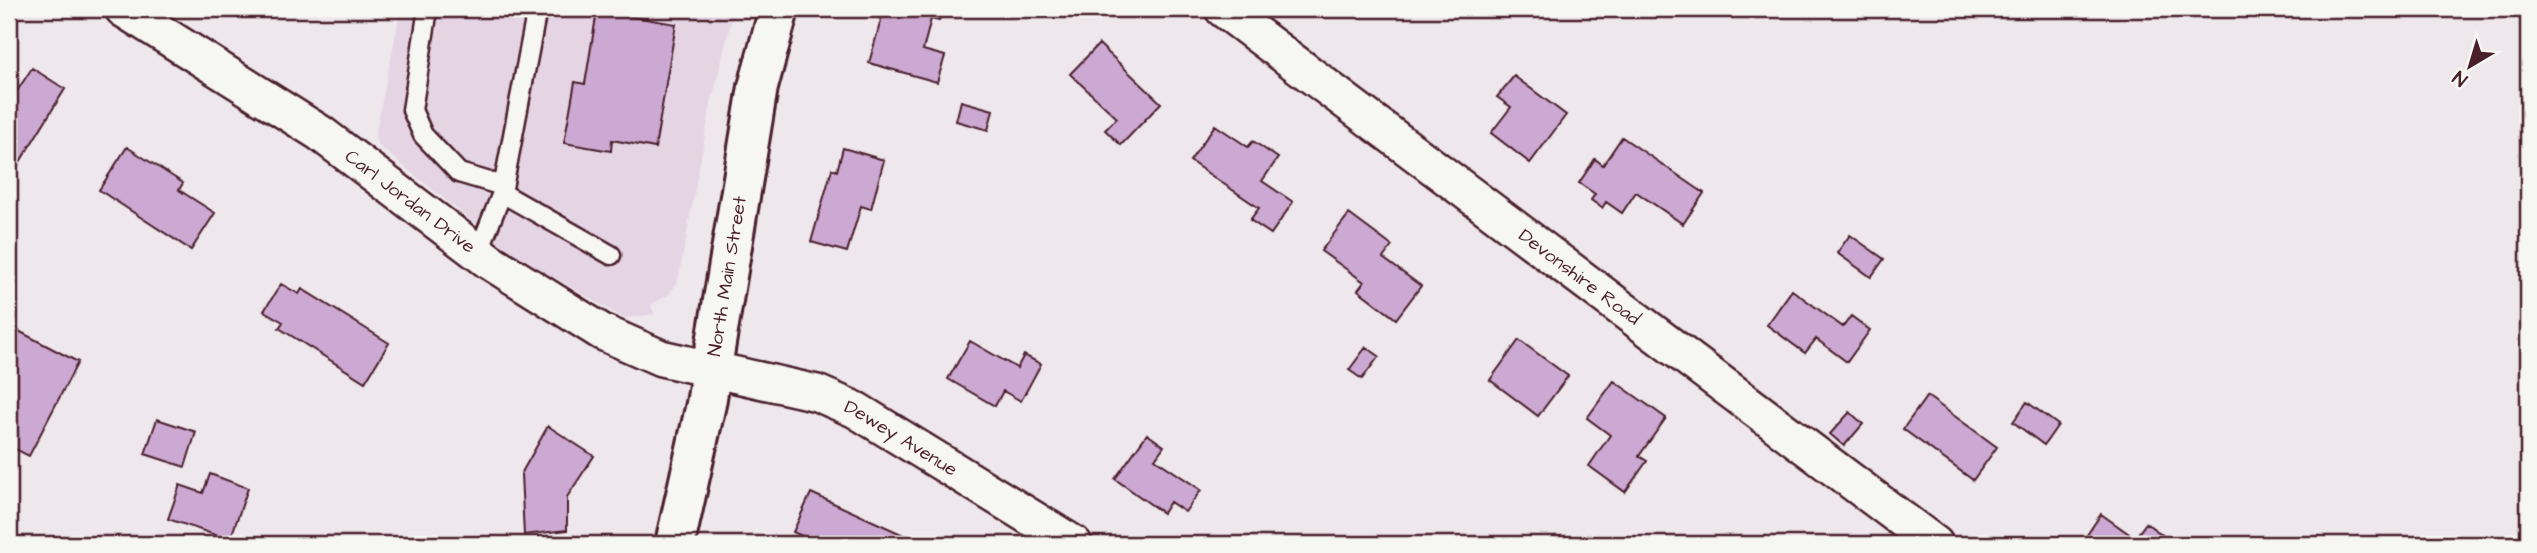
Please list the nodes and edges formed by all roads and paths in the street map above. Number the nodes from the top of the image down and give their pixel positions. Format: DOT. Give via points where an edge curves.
graph roads {
  1 [pos="428,9"];
  2 [pos="537,9"];
  3 [pos="779,9"];
  4 [pos="1223,9"];
  5 [pos="128,10"];
  6 [pos="503,189"];
  7 [pos="478,253"];
  8 [pos="611,255"];
  9 [pos="712,368"];
  10 [pos="675,544"];
  11 [pos="1074,544"];
  12 [pos="1936,544"];
  1 -- 6 [label="lane" via="412,110 423,135 459,173"];
  2 -- 6 [label="lane"];
  3 -- 9 [label="main road, North Main Street" via="758,87"];
  4 -- 12 [label="street, Devonshire Road"];
  5 -- 7 [label="street, Carl Jordan Drive" via="320,133"];
  6 -- 7 [label="lane"];
  6 -- 8 [label="lane"];
  7 -- 9 [label="street, Carl Jordan Drive" via="602,332 661,358"];
  9 -- 10 [label="main road, North Main Street"];
  9 -- 11 [label="street, Dewey Avenue" via="817,393 856,410"];
}
